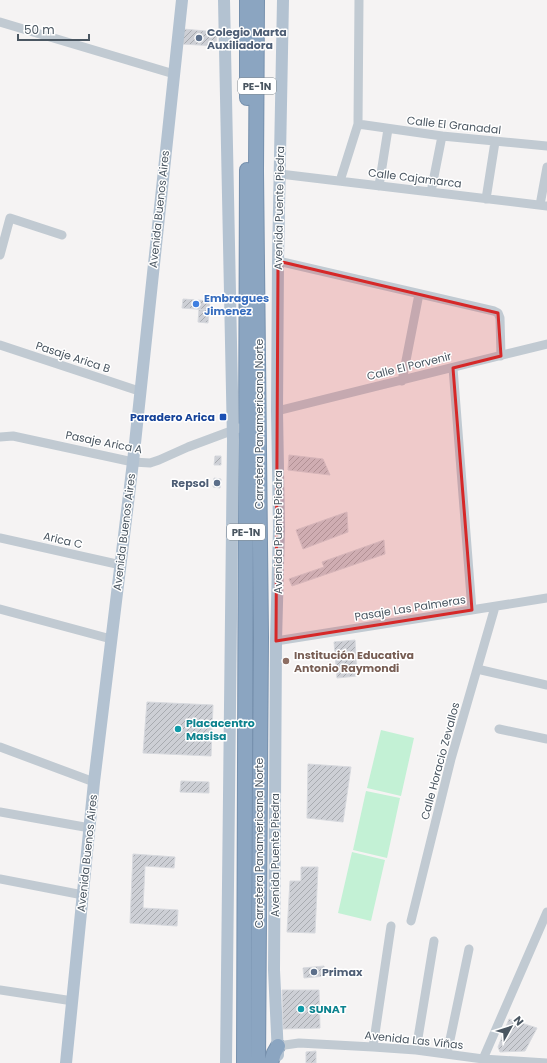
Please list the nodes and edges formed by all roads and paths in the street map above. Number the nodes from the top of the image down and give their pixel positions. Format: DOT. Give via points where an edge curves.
graph roads {
  1 [pos="182,0"];
  2 [pos="224,0"];
  3 [pos="247,0"];
  4 [pos="257,0"];
  5 [pos="283,0"];
  6 [pos="359,0"];
  7 [pos="0,22"];
  8 [pos="174,74"];
  9 [pos="358,124"];
  10 [pos="388,130"];
  11 [pos="442,136"];
  12 [pos="496,142"];
  13 [pos="547,146"];
  14 [pos="547,167"];
  15 [pos="280,174"];
  16 [pos="340,181"];
  17 [pos="379,186"];
  18 [pos="431,192"];
  19 [pos="486,199"];
  20 [pos="544,206"];
  21 [pos="62,235"];
  22 [pos="0,254"];
  23 [pos="278,261"];
  24 [pos="419,294"];
  25 [pos="547,344"];
  26 [pos="0,345"];
  27 [pos="501,356"];
  28 [pos="454,368"];
  29 [pos="402,381"];
  30 [pos="139,391"];
  31 [pos="277,411"];
  32 [pos="239,428"];
  33 [pos="0,437"];
  34 [pos="133,462"];
  35 [pos="0,538"];
  36 [pos="121,565"];
  37 [pos="547,598"];
  38 [pos="495,608"];
  39 [pos="0,609"];
  40 [pos="472,610"];
  41 [pos="110,639"];
  42 [pos="276,641"];
  43 [pos="477,670"];
  44 [pos="547,685"];
  45 [pos="499,728"];
  46 [pos="547,739"];
  47 [pos="0,747"];
  48 [pos="94,782"];
  49 [pos="0,812"];
  50 [pos="90,828"];
  51 [pos="0,879"];
  52 [pos="83,895"];
  53 [pos="547,912"];
  54 [pos="411,921"];
  55 [pos="391,926"];
  56 [pos="434,941"];
  57 [pos="469,949"];
  58 [pos="0,990"];
  59 [pos="73,1001"];
  60 [pos="278,1046"];
  61 [pos="373,1047"];
  62 [pos="416,1050"];
  63 [pos="447,1054"];
  64 [pos="483,1059"];
  65 [pos="66,1063"];
  66 [pos="226,1063"];
  67 [pos="244,1063"];
  68 [pos="258,1063"];
  69 [pos="271,1063"];
  70 [pos="278,1063"];
  71 [pos="547,1063"];
  1 -- 8 [label="main road, Avenida Buenos Aires"];
  2 -- 32 [label="main road"];
  3 -- 32 [label="highway, Carretera Panamericana Norte / PE-1N"];
  4 -- 68 [label="highway, Carretera Panamericana Norte / PE-1N" via="256,171 261,637"];
  5 -- 15 [label="main road, Avenida Puente Piedra"];
  6 -- 9 [label="street"];
  7 -- 8 [label="street"];
  8 -- 30 [label="main road, Avenida Buenos Aires"];
  9 -- 10 [label="street, Calle El Granadal"];
  9 -- 16 [label="street"];
  10 -- 11 [label="street, Calle El Granadal"];
  10 -- 17 [label="street"];
  11 -- 12 [label="street, Calle El Granadal"];
  11 -- 18 [label="street"];
  12 -- 13 [label="street, Calle El Granadal"];
  12 -- 19 [label="street"];
  14 -- 20 [label="street"];
  15 -- 16 [label="street, Calle Cajamarca"];
  15 -- 23 [label="main road, Avenida Puente Piedra"];
  16 -- 17 [label="street, Calle Cajamarca"];
  17 -- 18 [label="street, Calle Cajamarca"];
  18 -- 19 [label="street, Calle Cajamarca"];
  19 -- 20 [label="street, Calle Cajamarca"];
  21 -- 22 [label="street" via="10,218"];
  23 -- 24 [label="street"];
  23 -- 31 [label="main road, Avenida Puente Piedra"];
  24 -- 27 [label="street" via="498,313"];
  24 -- 29 [label="street"];
  25 -- 27 [label="street, Calle El Porvenir"];
  26 -- 30 [label="street, Pasaje Arica B"];
  27 -- 28 [label="street, Calle El Porvenir"];
  28 -- 29 [label="street, Calle El Porvenir"];
  28 -- 40 [label="street"];
  29 -- 31 [label="street, Calle El Porvenir"];
  30 -- 34 [label="main road, Avenida Buenos Aires"];
  31 -- 42 [label="main road, Avenida Puente Piedra" via="279,528"];
  32 -- 34 [label="street, Pasaje Arica A" via="150,463"];
  32 -- 66 [label="main road"];
  32 -- 67 [label="highway, Carretera Panamericana Norte / PE-1N"];
  33 -- 34 [label="street, Pasaje Arica A" via="13,436"];
  34 -- 36 [label="main road, Avenida Buenos Aires"];
  35 -- 36 [label="street, Arica C"];
  36 -- 41 [label="main road, Avenida Buenos Aires"];
  37 -- 38 [label="street, Pasaje Las Palmeras"];
  38 -- 40 [label="street, Pasaje Las Palmeras"];
  38 -- 43 [label="street, Calle Horacio Zevallos"];
  39 -- 41 [label="street"];
  40 -- 42 [label="street, Pasaje Las Palmeras"];
  41 -- 48 [label="main road, Avenida Buenos Aires"];
  42 -- 60 [label="main road, Avenida Puente Piedra" via="274,970"];
  43 -- 44 [label="street"];
  43 -- 54 [label="street, Calle Horacio Zevallos" via="451,759"];
  45 -- 46 [label="street"];
  47 -- 48 [label="street"];
  48 -- 50 [label="main road, Avenida Buenos Aires"];
  49 -- 50 [label="street"];
  50 -- 52 [label="main road, Avenida Buenos Aires"];
  51 -- 52 [label="street"];
  52 -- 59 [label="main road, Avenida Buenos Aires"];
  53 -- 64 [label="street"];
  55 -- 61 [label="street"];
  56 -- 62 [label="street"];
  57 -- 63 [label="street"];
  58 -- 59 [label="street"];
  59 -- 65 [label="main road, Avenida Buenos Aires"];
  60 -- 61 [label="street, Avenida Las Viñas" via="299,1043"];
  60 -- 69 [label="highway"];
  60 -- 70 [label="main road, Avenida Puente Piedra"];
  61 -- 62 [label="street, Avenida Las Viñas"];
  62 -- 63 [label="street, Avenida Las Viñas"];
  63 -- 64 [label="street, Avenida Las Viñas"];
  64 -- 71 [label="street, Avenida Las Viñas"];
}
